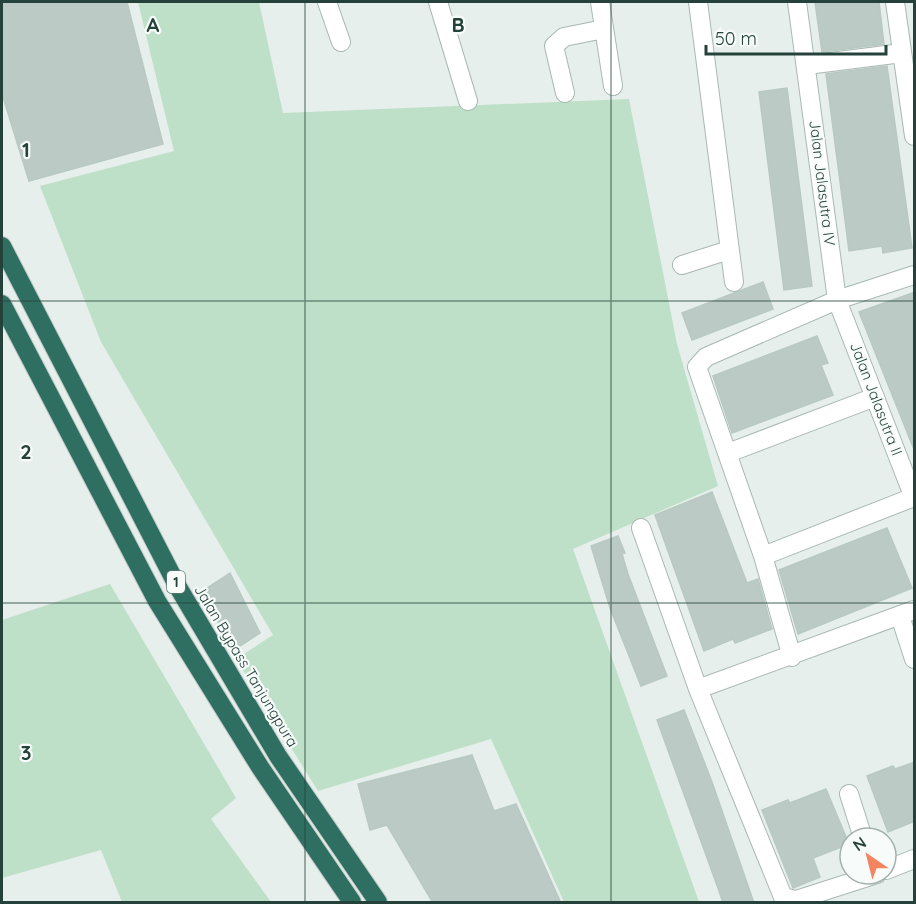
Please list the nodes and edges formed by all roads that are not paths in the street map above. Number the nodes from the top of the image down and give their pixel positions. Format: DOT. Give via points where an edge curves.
graph roads {
  1 [pos="327,2"];
  2 [pos="438,2"];
  3 [pos="600,2"];
  4 [pos="698,2"];
  5 [pos="797,2"];
  6 [pos="895,2"];
  7 [pos="604,29"];
  8 [pos="341,42"];
  9 [pos="907,61"];
  10 [pos="807,65"];
  11 [pos="614,86"];
  12 [pos="566,93"];
  13 [pos="468,101"];
  14 [pos="913,116"];
  15 [pos="915,136"];
  16 [pos="2,246"];
  17 [pos="729,250"];
  18 [pos="682,265"];
  19 [pos="915,275"];
  20 [pos="734,282"];
  21 [pos="837,300"];
  22 [pos="2,304"];
  23 [pos="875,397"];
  24 [pos="728,453"];
  25 [pos="914,498"];
  26 [pos="641,528"];
  27 [pos="763,556"];
  28 [pos="907,613"];
  29 [pos="792,657"];
  30 [pos="915,659"];
  31 [pos="698,689"];
  32 [pos="849,794"];
  33 [pos="859,826"];
  34 [pos="915,859"];
  35 [pos="898,865"];
  36 [pos="839,886"];
  37 [pos="352,903"];
  38 [pos="378,903"];
  1 -- 8 [label="street"];
  2 -- 13 [label="street"];
  3 -- 7 [label="street"];
  4 -- 17 [label="street"];
  5 -- 10 [label="street, Jalan Jalasutra IV"];
  6 -- 9 [label="street"];
  7 -- 11 [label="street"];
  7 -- 12 [label="street" via="558,40 554,52"];
  9 -- 10 [label="street"];
  9 -- 14 [label="street"];
  10 -- 21 [label="street, Jalan Jalasutra IV"];
  14 -- 15 [label="street"];
  16 -- 38 [label="highway, Jalan Bypass Tanjungpura / 1" via="178,588 278,756"];
  17 -- 18 [label="street"];
  17 -- 20 [label="street"];
  19 -- 21 [label="street"];
  21 -- 23 [label="street, Jalan Jalasutra II"];
  21 -- 24 [label="street" via="706,357 699,364"];
  22 -- 37 [label="highway, 1" via="158,601 260,767"];
  23 -- 24 [label="street"];
  23 -- 25 [label="street, Jalan Jalasutra II"];
  24 -- 27 [label="street"];
  25 -- 27 [label="street"];
  26 -- 31 [label="street"];
  27 -- 29 [label="street"];
  28 -- 29 [label="street"];
  28 -- 30 [label="street"];
  29 -- 31 [label="street"];
  31 -- 36 [label="street" via="783,897 796,900"];
  32 -- 33 [label="street"];
  34 -- 35 [label="street"];
}
